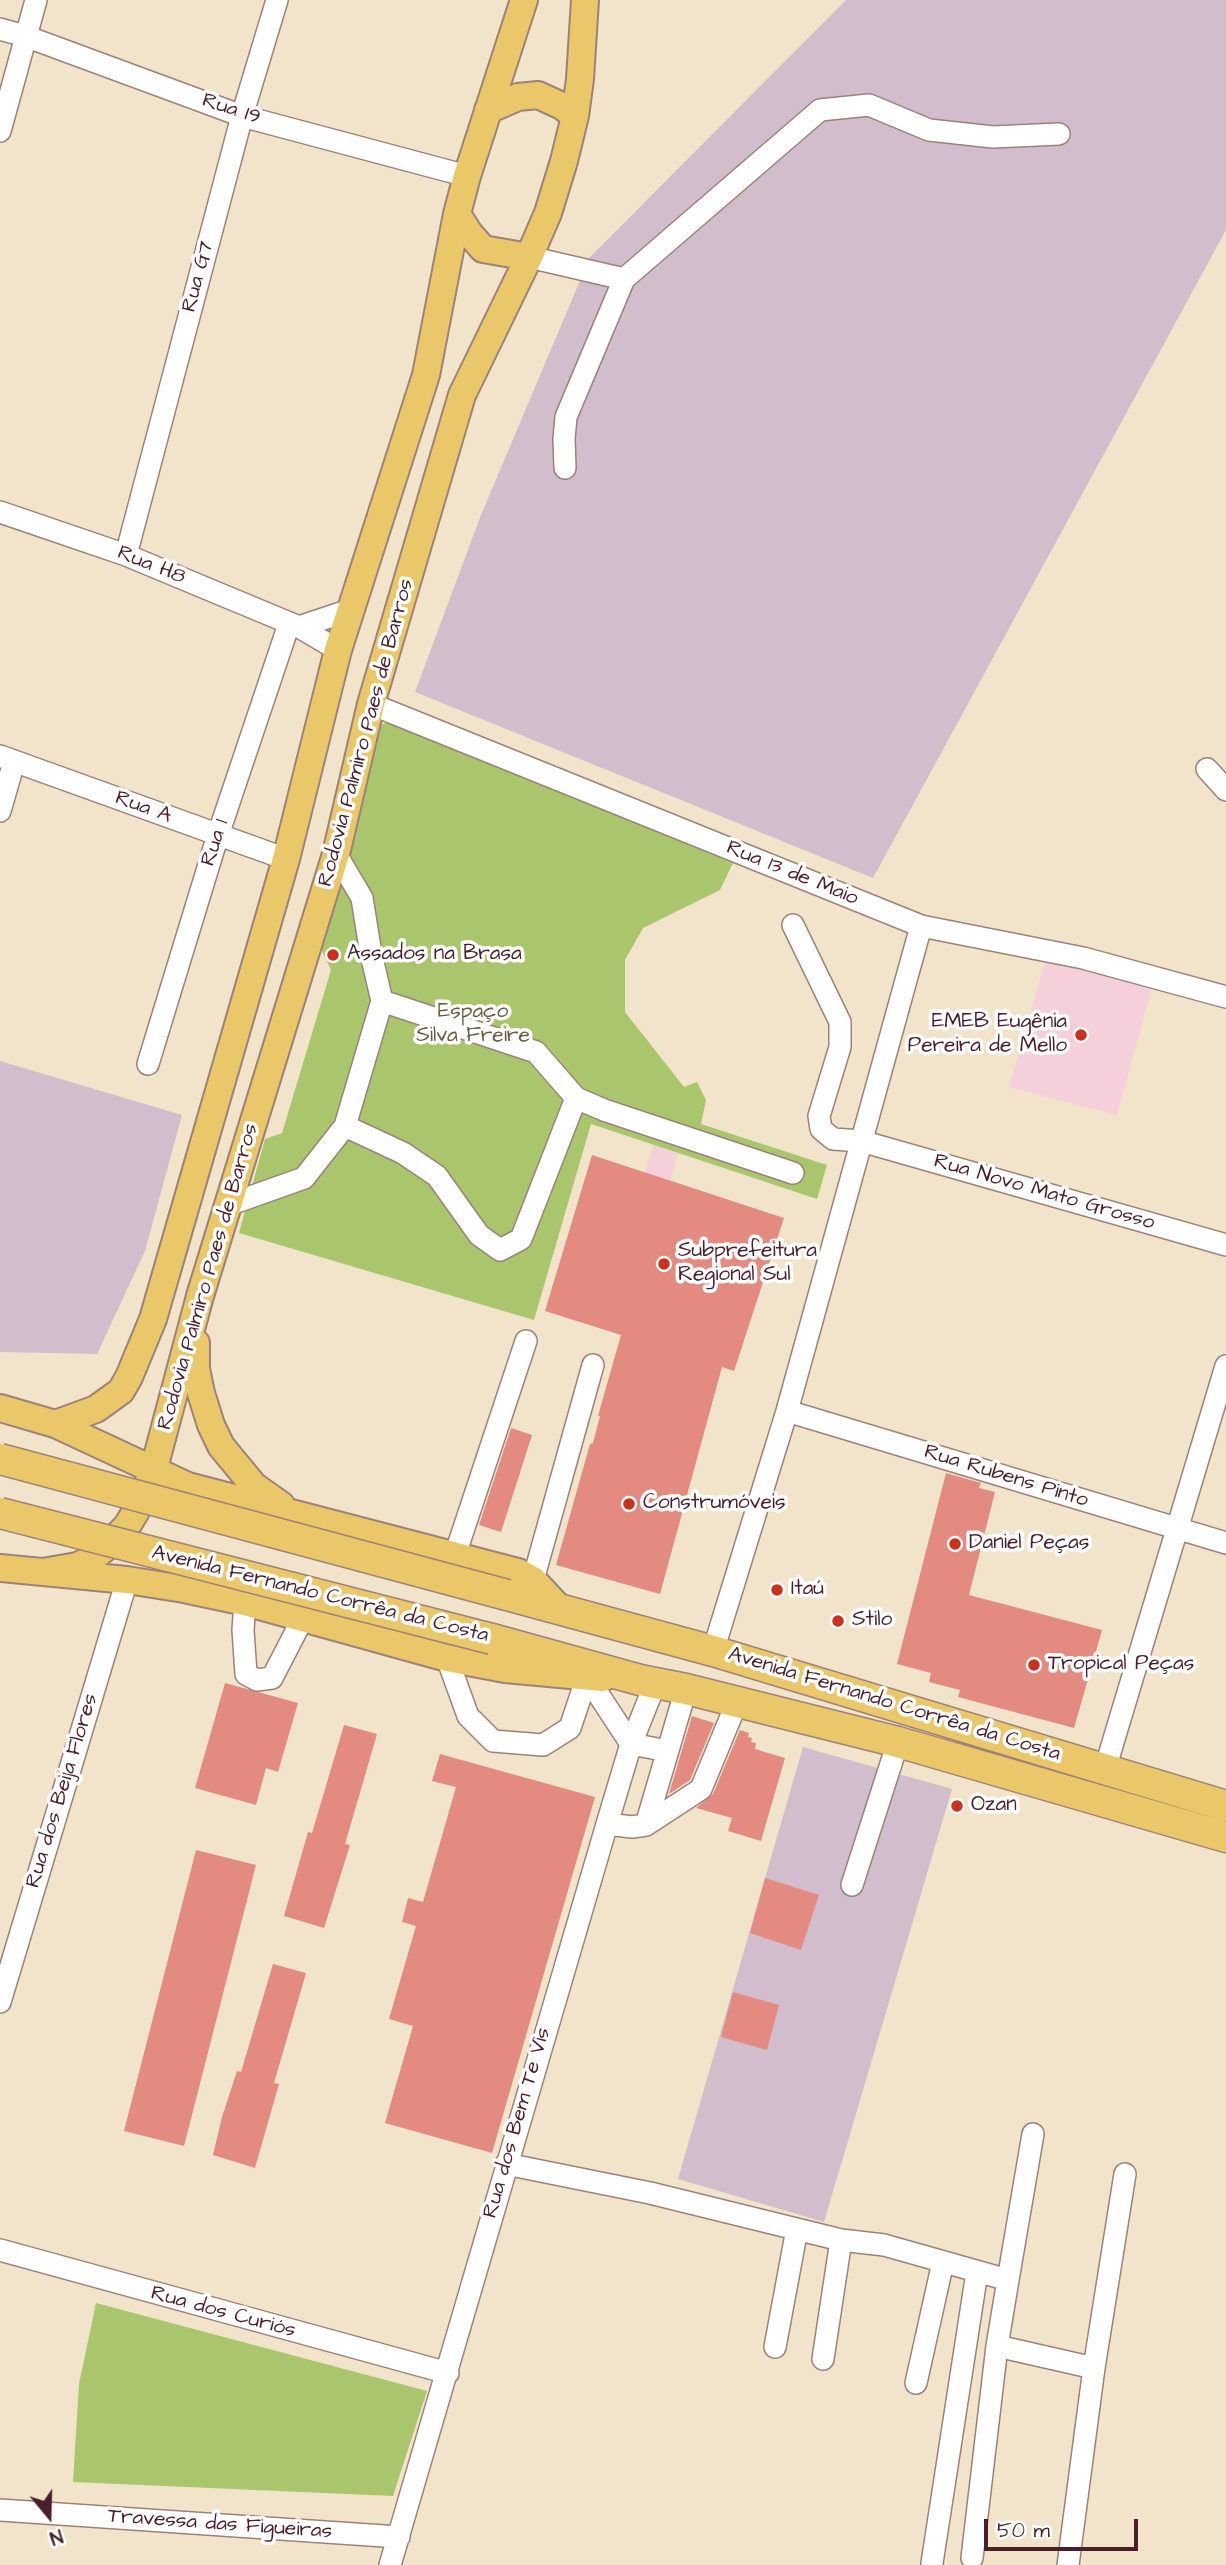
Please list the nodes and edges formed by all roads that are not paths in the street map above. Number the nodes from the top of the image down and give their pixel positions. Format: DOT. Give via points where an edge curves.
graph roads {
  1 [pos="36,0"];
  2 [pos="278,0"];
  3 [pos="524,0"];
  4 [pos="585,0"];
  5 [pos="0,29"];
  6 [pos="25,36"];
  7 [pos="488,110"];
  8 [pos="242,116"];
  9 [pos="575,116"];
  10 [pos="0,131"];
  11 [pos="1059,135"];
  12 [pos="467,176"];
  13 [pos="457,214"];
  14 [pos="529,257"];
  15 [pos="624,279"];
  16 [pos="565,468"];
  17 [pos="0,512"];
  18 [pos="126,555"];
  19 [pos="351,610"];
  20 [pos="294,625"];
  21 [pos="338,650"];
  22 [pos="371,704"];
  23 [pos="7,759"];
  24 [pos="1208,769"];
  25 [pos="1226,790"];
  26 [pos="0,811"];
  27 [pos="218,835"];
  28 [pos="336,854"];
  29 [pos="286,859"];
  30 [pos="793,925"];
  31 [pos="921,926"];
  32 [pos="1226,997"];
  33 [pos="382,1001"];
  34 [pos="148,1064"];
  35 [pos="576,1098"];
  36 [pos="345,1126"];
  37 [pos="861,1141"];
  38 [pos="793,1173"];
  39 [pos="228,1205"];
  40 [pos="1226,1245"];
  41 [pos="200,1296"];
  42 [pos="526,1341"];
  43 [pos="593,1365"];
  44 [pos="1226,1366"];
  45 [pos="0,1408"];
  46 [pos="787,1411"];
  47 [pos="55,1424"];
  48 [pos="0,1459"];
  49 [pos="153,1472"];
  50 [pos="0,1513"];
  51 [pos="298,1515"];
  52 [pos="1179,1528"];
  53 [pos="1226,1543"];
  54 [pos="455,1555"];
  55 [pos="0,1567"];
  56 [pos="43,1572"];
  57 [pos="127,1580"];
  58 [pos="533,1580"];
  59 [pos="245,1602"];
  60 [pos="561,1610"];
  61 [pos="303,1618"];
  62 [pos="713,1651"];
  63 [pos="446,1658"];
  64 [pos="587,1677"];
  65 [pos="648,1682"];
  66 [pos="686,1689"];
  67 [pos="737,1702"];
  68 [pos="898,1742"];
  69 [pos="631,1744"];
  70 [pos="667,1751"];
  71 [pos="1105,1769"];
  72 [pos="1226,1806"];
  73 [pos="607,1824"];
  74 [pos="646,1825"];
  75 [pos="1226,1837"];
  76 [pos="852,1885"];
  77 [pos="0,2002"];
  78 [pos="1033,2134"];
  79 [pos="506,2164"];
  80 [pos="1125,2174"];
  81 [pos="797,2229"];
  82 [pos="841,2240"];
  83 [pos="0,2250"];
  84 [pos="943,2262"];
  85 [pos="977,2272"];
  86 [pos="1008,2280"];
  87 [pos="997,2346"];
  88 [pos="775,2347"];
  89 [pos="823,2359"];
  90 [pos="1094,2368"];
  91 [pos="447,2373"];
  92 [pos="916,2383"];
  93 [pos="0,2510"];
  94 [pos="399,2537"];
  95 [pos="972,2558"];
  96 [pos="932,2563"];
  97 [pos="390,2565"];
  98 [pos="1068,2565"];
  1 -- 6 [label="street"];
  2 -- 8 [label="street, Rua G7"];
  3 -- 7 [label="main road, Rodovia Palmiro Paes de Barros"];
  4 -- 9 [label="main road, Rodovia Palmiro Paes de Barros"];
  5 -- 6 [label="street, Rua I9"];
  6 -- 8 [label="street, Rua I9"];
  6 -- 10 [label="street"];
  7 -- 9 [label="main road" via="518,97 538,95"];
  7 -- 12 [label="main road, Rodovia Palmiro Paes de Barros"];
  8 -- 12 [label="street, Rua I9"];
  8 -- 18 [label="street, Rua G7"];
  9 -- 14 [label="main road, Rodovia Palmiro Paes de Barros" via="548,213"];
  11 -- 15 [label="street" via="993,137 929,130 869,105 820,110"];
  12 -- 13 [label="main road, Rodovia Palmiro Paes de Barros"];
  13 -- 14 [label="main road" via="483,249"];
  13 -- 19 [label="main road, Rodovia Palmiro Paes de Barros" via="426,375"];
  14 -- 15 [label="street"];
  14 -- 22 [label="main road, Rodovia Palmiro Paes de Barros" via="462,395"];
  15 -- 16 [label="street" via="566,417"];
  17 -- 18 [label="street, Rua H8"];
  18 -- 20 [label="street, Rua H8"];
  19 -- 20 [label="street"];
  19 -- 21 [label="main road, Rodovia Palmiro Paes de Barros"];
  20 -- 21 [label="street, Rua H8"];
  20 -- 27 [label="street, Rua 1"];
  21 -- 29 [label="main road, Rodovia Palmiro Paes de Barros"];
  22 -- 28 [label="main road, Rodovia Palmiro Paes de Barros"];
  22 -- 31 [label="street, Rua 13 de Maio"];
  23 -- 26 [label="street"];
  23 -- 27 [label="street, Rua A"];
  24 -- 25 [label="street"];
  27 -- 29 [label="street, Rua A"];
  27 -- 34 [label="street, Rua 1"];
  28 -- 33 [label="street" via="362,898"];
  28 -- 39 [label="main road, Rodovia Palmiro Paes de Barros"];
  29 -- 47 [label="main road, Rodovia Palmiro Paes de Barros" via="141,1351 130,1377 110,1401"];
  30 -- 37 [label="street, Rua Novo Mato Grosso" via="840,1022 841,1047 819,1116 821,1129 833,1139"];
  31 -- 32 [label="street, Rua 13 de Maio" via="1083,958"];
  31 -- 37 [label="street"];
  33 -- 35 [label="street" via="536,1052"];
  33 -- 36 [label="street"];
  35 -- 36 [label="street" via="521,1239 500,1250 479,1235 437,1176 403,1153"];
  35 -- 38 [label="street"];
  36 -- 39 [label="street" via="304,1178"];
  37 -- 40 [label="street, Rua Novo Mato Grosso"];
  37 -- 46 [label="street"];
  39 -- 41 [label="main road, Rodovia Palmiro Paes de Barros"];
  41 -- 49 [label="main road, Rodovia Palmiro Paes de Barros"];
  41 -- 51 [label="main road" via="197,1369 211,1425 221,1446 254,1486"];
  42 -- 54 [label="street"];
  43 -- 58 [label="street"];
  44 -- 52 [label="street"];
  45 -- 47 [label="main road"];
  46 -- 52 [label="street, Rua Rubens Pinto"];
  46 -- 62 [label="street"];
  47 -- 49 [label="main road"];
  48 -- 60 [label="highway, Avenida Fernando Corrêa da Costa, bridge"];
  49 -- 51 [label="main road"];
  49 -- 56 [label="main road, Rodovia Palmiro Paes de Barros" via="127,1526 105,1548 77,1566"];
  50 -- 65 [label="highway, Avenida Fernando Corrêa da Costa, bridge"];
  51 -- 54 [label="main road"];
  52 -- 53 [label="street, Rua Rubens Pinto"];
  52 -- 71 [label="street"];
  54 -- 58 [label="main road"];
  55 -- 56 [label="main road, Avenida Fernando Corrêa da Costa"];
  56 -- 57 [label="main road, Avenida Fernando Corrêa da Costa"];
  57 -- 59 [label="main road, Avenida Fernando Corrêa da Costa"];
  57 -- 77 [label="street, Rua dos Beija Flores"];
  58 -- 60 [label="main road"];
  59 -- 61 [label="main road, Avenida Fernando Corrêa da Costa"];
  59 -- 61 [label="street" via="246,1674 257,1680 272,1678"];
  60 -- 62 [label="highway, Avenida Fernando Corrêa da Costa"];
  61 -- 63 [label="main road, Avenida Fernando Corrêa da Costa"];
  62 -- 71 [label="highway, Avenida Fernando Corrêa da Costa"];
  63 -- 64 [label="main road, Avenida Fernando Corrêa da Costa"];
  63 -- 64 [label="street" via="468,1716 493,1741 543,1745 570,1728"];
  64 -- 65 [label="main road, Avenida Fernando Corrêa da Costa"];
  64 -- 69 [label="street"];
  65 -- 66 [label="highway, Avenida Fernando Corrêa da Costa"];
  65 -- 69 [label="street, Rua dos Bem Te Vis"];
  66 -- 67 [label="highway, Avenida Fernando Corrêa da Costa"];
  66 -- 70 [label="street"];
  67 -- 68 [label="highway, Avenida Fernando Corrêa da Costa"];
  67 -- 74 [label="street" via="701,1789"];
  68 -- 75 [label="highway, Avenida Fernando Corrêa da Costa"];
  68 -- 76 [label="street"];
  69 -- 70 [label="street"];
  69 -- 73 [label="street, Rua dos Bem Te Vis"];
  70 -- 74 [label="street"];
  71 -- 72 [label="highway, Avenida Fernando Corrêa da Costa"];
  73 -- 74 [label="street"];
  73 -- 79 [label="street, Rua dos Bem Te Vis"];
  78 -- 86 [label="street"];
  79 -- 81 [label="street"];
  79 -- 91 [label="street, Rua dos Bem Te Vis"];
  80 -- 90 [label="street"];
  81 -- 82 [label="street"];
  81 -- 88 [label="street"];
  82 -- 84 [label="street" via="884,2245"];
  82 -- 89 [label="street"];
  83 -- 91 [label="street, Rua dos Curiós"];
  84 -- 85 [label="street"];
  84 -- 92 [label="street"];
  85 -- 86 [label="street"];
  85 -- 96 [label="street"];
  86 -- 87 [label="street"];
  87 -- 90 [label="street"];
  87 -- 95 [label="street"];
  90 -- 98 [label="street"];
  91 -- 94 [label="street, Rua dos Bem Te Vis"];
  93 -- 94 [label="street, Travessa das Figueiras"];
  94 -- 97 [label="street, Rua dos Bem Te Vis"];
}
